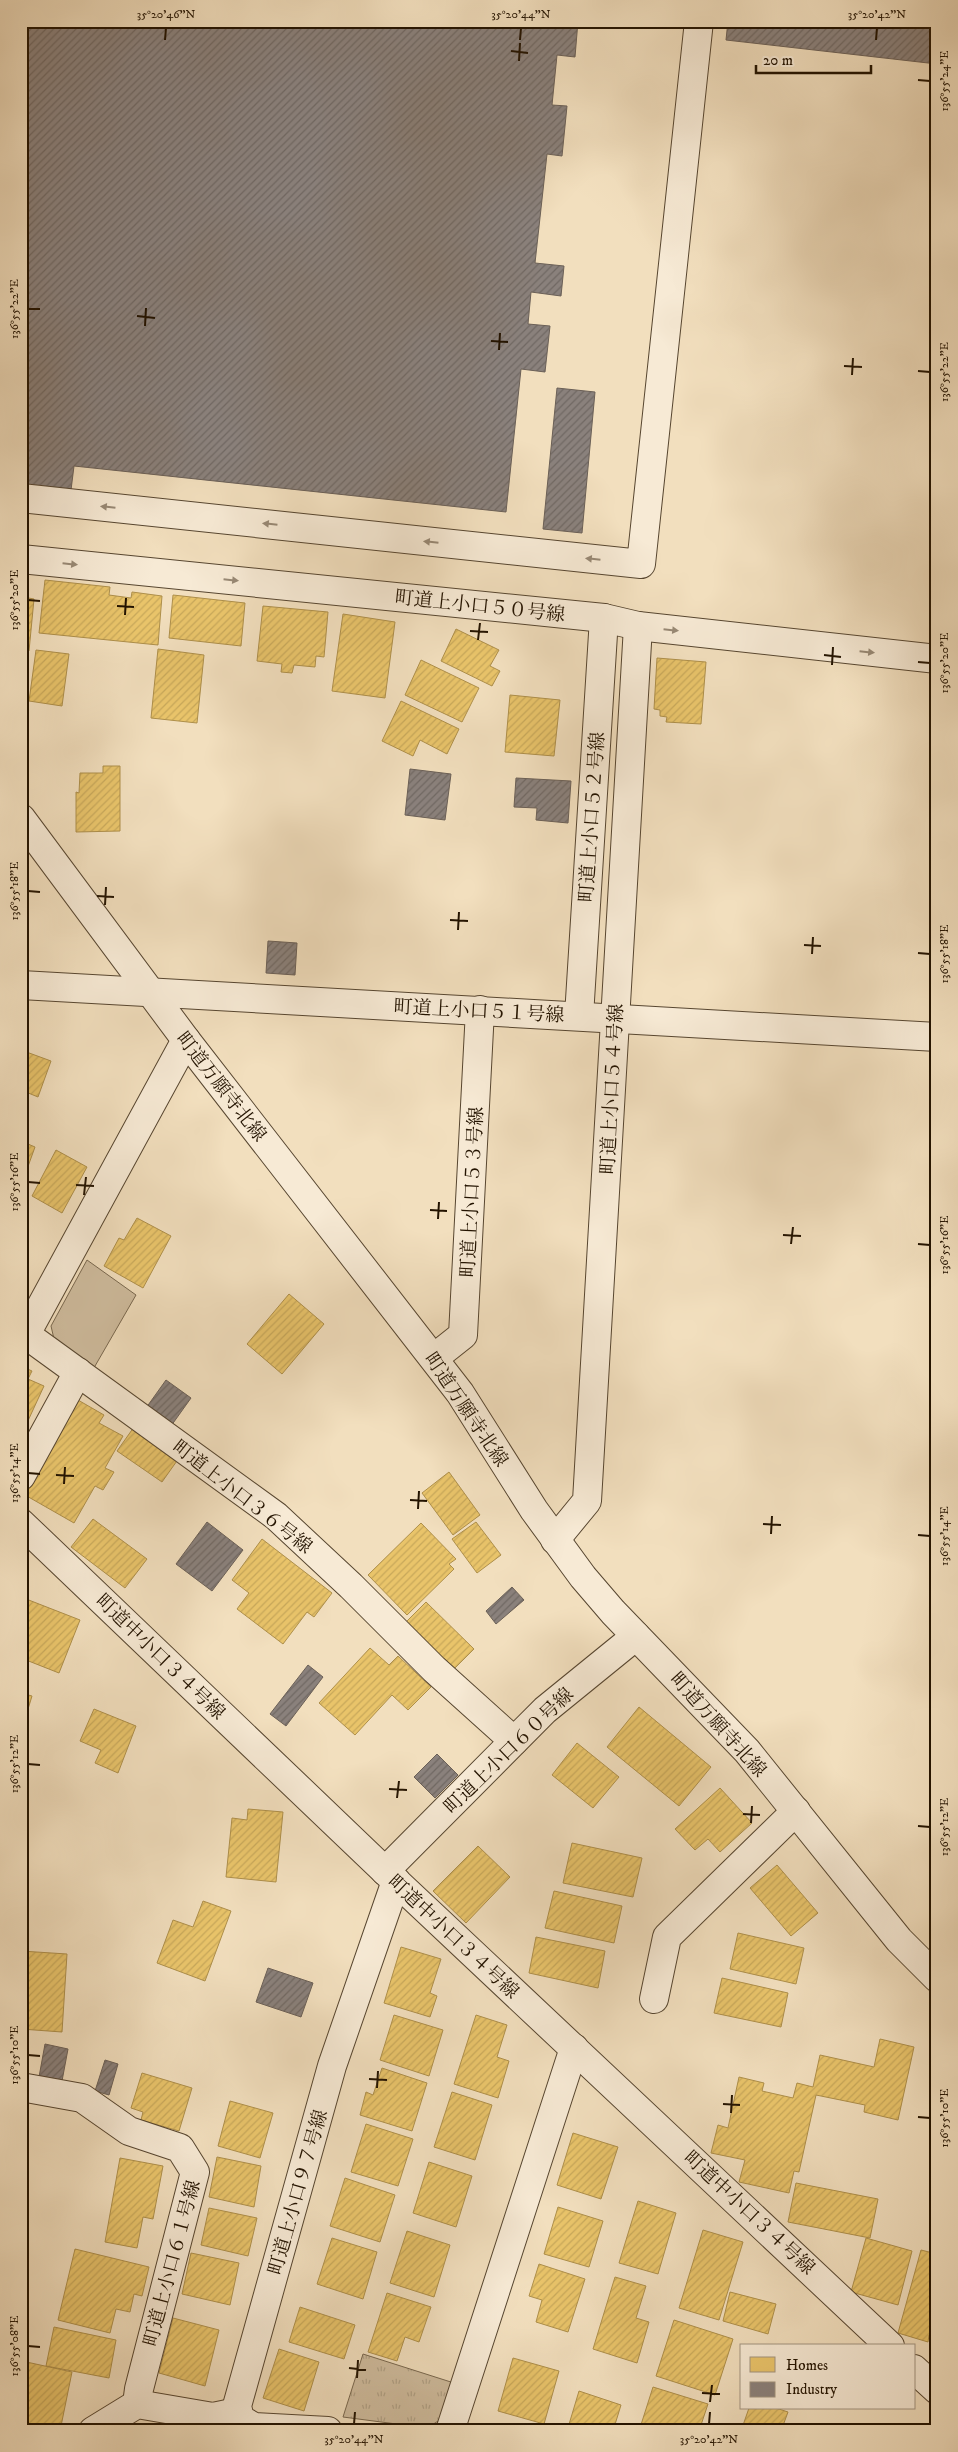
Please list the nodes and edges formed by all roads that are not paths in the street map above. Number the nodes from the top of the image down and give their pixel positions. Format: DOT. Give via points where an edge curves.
graph roads {
  1 [pos="700,21"];
  2 [pos="21,498"];
  3 [pos="21,559"];
  4 [pos="604,618"];
  5 [pos="638,626"];
  6 [pos="937,659"];
  7 [pos="21,818"];
  8 [pos="21,985"];
  9 [pos="151,992"];
  10 [pos="480,1010"];
  11 [pos="578,1016"];
  12 [pos="616,1018"];
  13 [pos="937,1037"];
  14 [pos="186,1040"];
  15 [pos="23,1332"];
  16 [pos="434,1358"];
  17 [pos="78,1372"];
  18 [pos="21,1476"];
  19 [pos="21,1522"];
  20 [pos="555,1540"];
  21 [pos="636,1636"];
  22 [pos="514,1741"];
  23 [pos="796,1811"];
  24 [pos="390,1876"];
  25 [pos="937,1978"];
  26 [pos="654,1999"];
  27 [pos="574,2048"];
  28 [pos="21,2087"];
  29 [pos="888,2344"];
  30 [pos="916,2370"];
  31 [pos="937,2390"];
  32 [pos="137,2404"];
  33 [pos="237,2412"];
  34 [pos="93,2431"];
  35 [pos="328,2431"];
  36 [pos="450,2431"];
  1 -- 2 [label="street, one-way" via="641,564"];
  3 -- 4 [label="street, 町道上小口５０号線, one-way"];
  4 -- 5 [label="street, 町道上小口５０号線"];
  4 -- 11 [label="street, 町道上小口５２号線"];
  5 -- 6 [label="street, 町道上小口５０号線, one-way"];
  5 -- 12 [label="street, 町道上小口５４号線"];
  7 -- 9 [label="street, 町道万願寺北線"];
  8 -- 9 [label="street, 町道上小口５１号線"];
  9 -- 10 [label="street, 町道上小口５１号線"];
  9 -- 14 [label="street, 町道万願寺北線"];
  10 -- 11 [label="street, 町道上小口５１号線"];
  10 -- 16 [label="street, 町道上小口５３号線" via="464,1335"];
  11 -- 12 [label="street, 町道上小口５１号線"];
  12 -- 13 [label="street, 町道上小口５１号線"];
  12 -- 20 [label="street, 町道上小口５４号線" via="587,1501"];
  14 -- 15 [label="street"];
  14 -- 16 [label="street, 町道万願寺北線"];
  15 -- 17 [label="street, 町道上小口３６号線"];
  16 -- 20 [label="street, 町道万願寺北線"];
  17 -- 18 [label="street"];
  17 -- 22 [label="street, 町道上小口３６号線" via="276,1516 434,1669"];
  19 -- 24 [label="street, 町道中小口３４号線"];
  20 -- 21 [label="street, 町道万願寺北線"];
  21 -- 22 [label="street, 町道上小口６０号線" via="545,1710"];
  21 -- 23 [label="street, 町道万願寺北線" via="713,1713"];
  22 -- 24 [label="street, 町道上小口６０号線"];
  23 -- 25 [label="street, 町道万願寺北線" via="899,1940"];
  23 -- 26 [label="street" via="667,1937"];
  24 -- 27 [label="street, 町道中小口３４号線"];
  24 -- 33 [label="street, 町道上小口９７号線" via="332,2066 238,2398"];
  27 -- 29 [label="street, 町道中小口３４号線"];
  27 -- 36 [label="street"];
  28 -- 32 [label="street, 町道上小口６１号線" via="82,2098 129,2131 180,2148 195,2172 138,2389"];
  30 -- 31 [label="street"];
  32 -- 33 [label="street" via="213,2417"];
  32 -- 34 [label="street"];
  33 -- 35 [label="street" via="240,2419 254,2427"];
}
